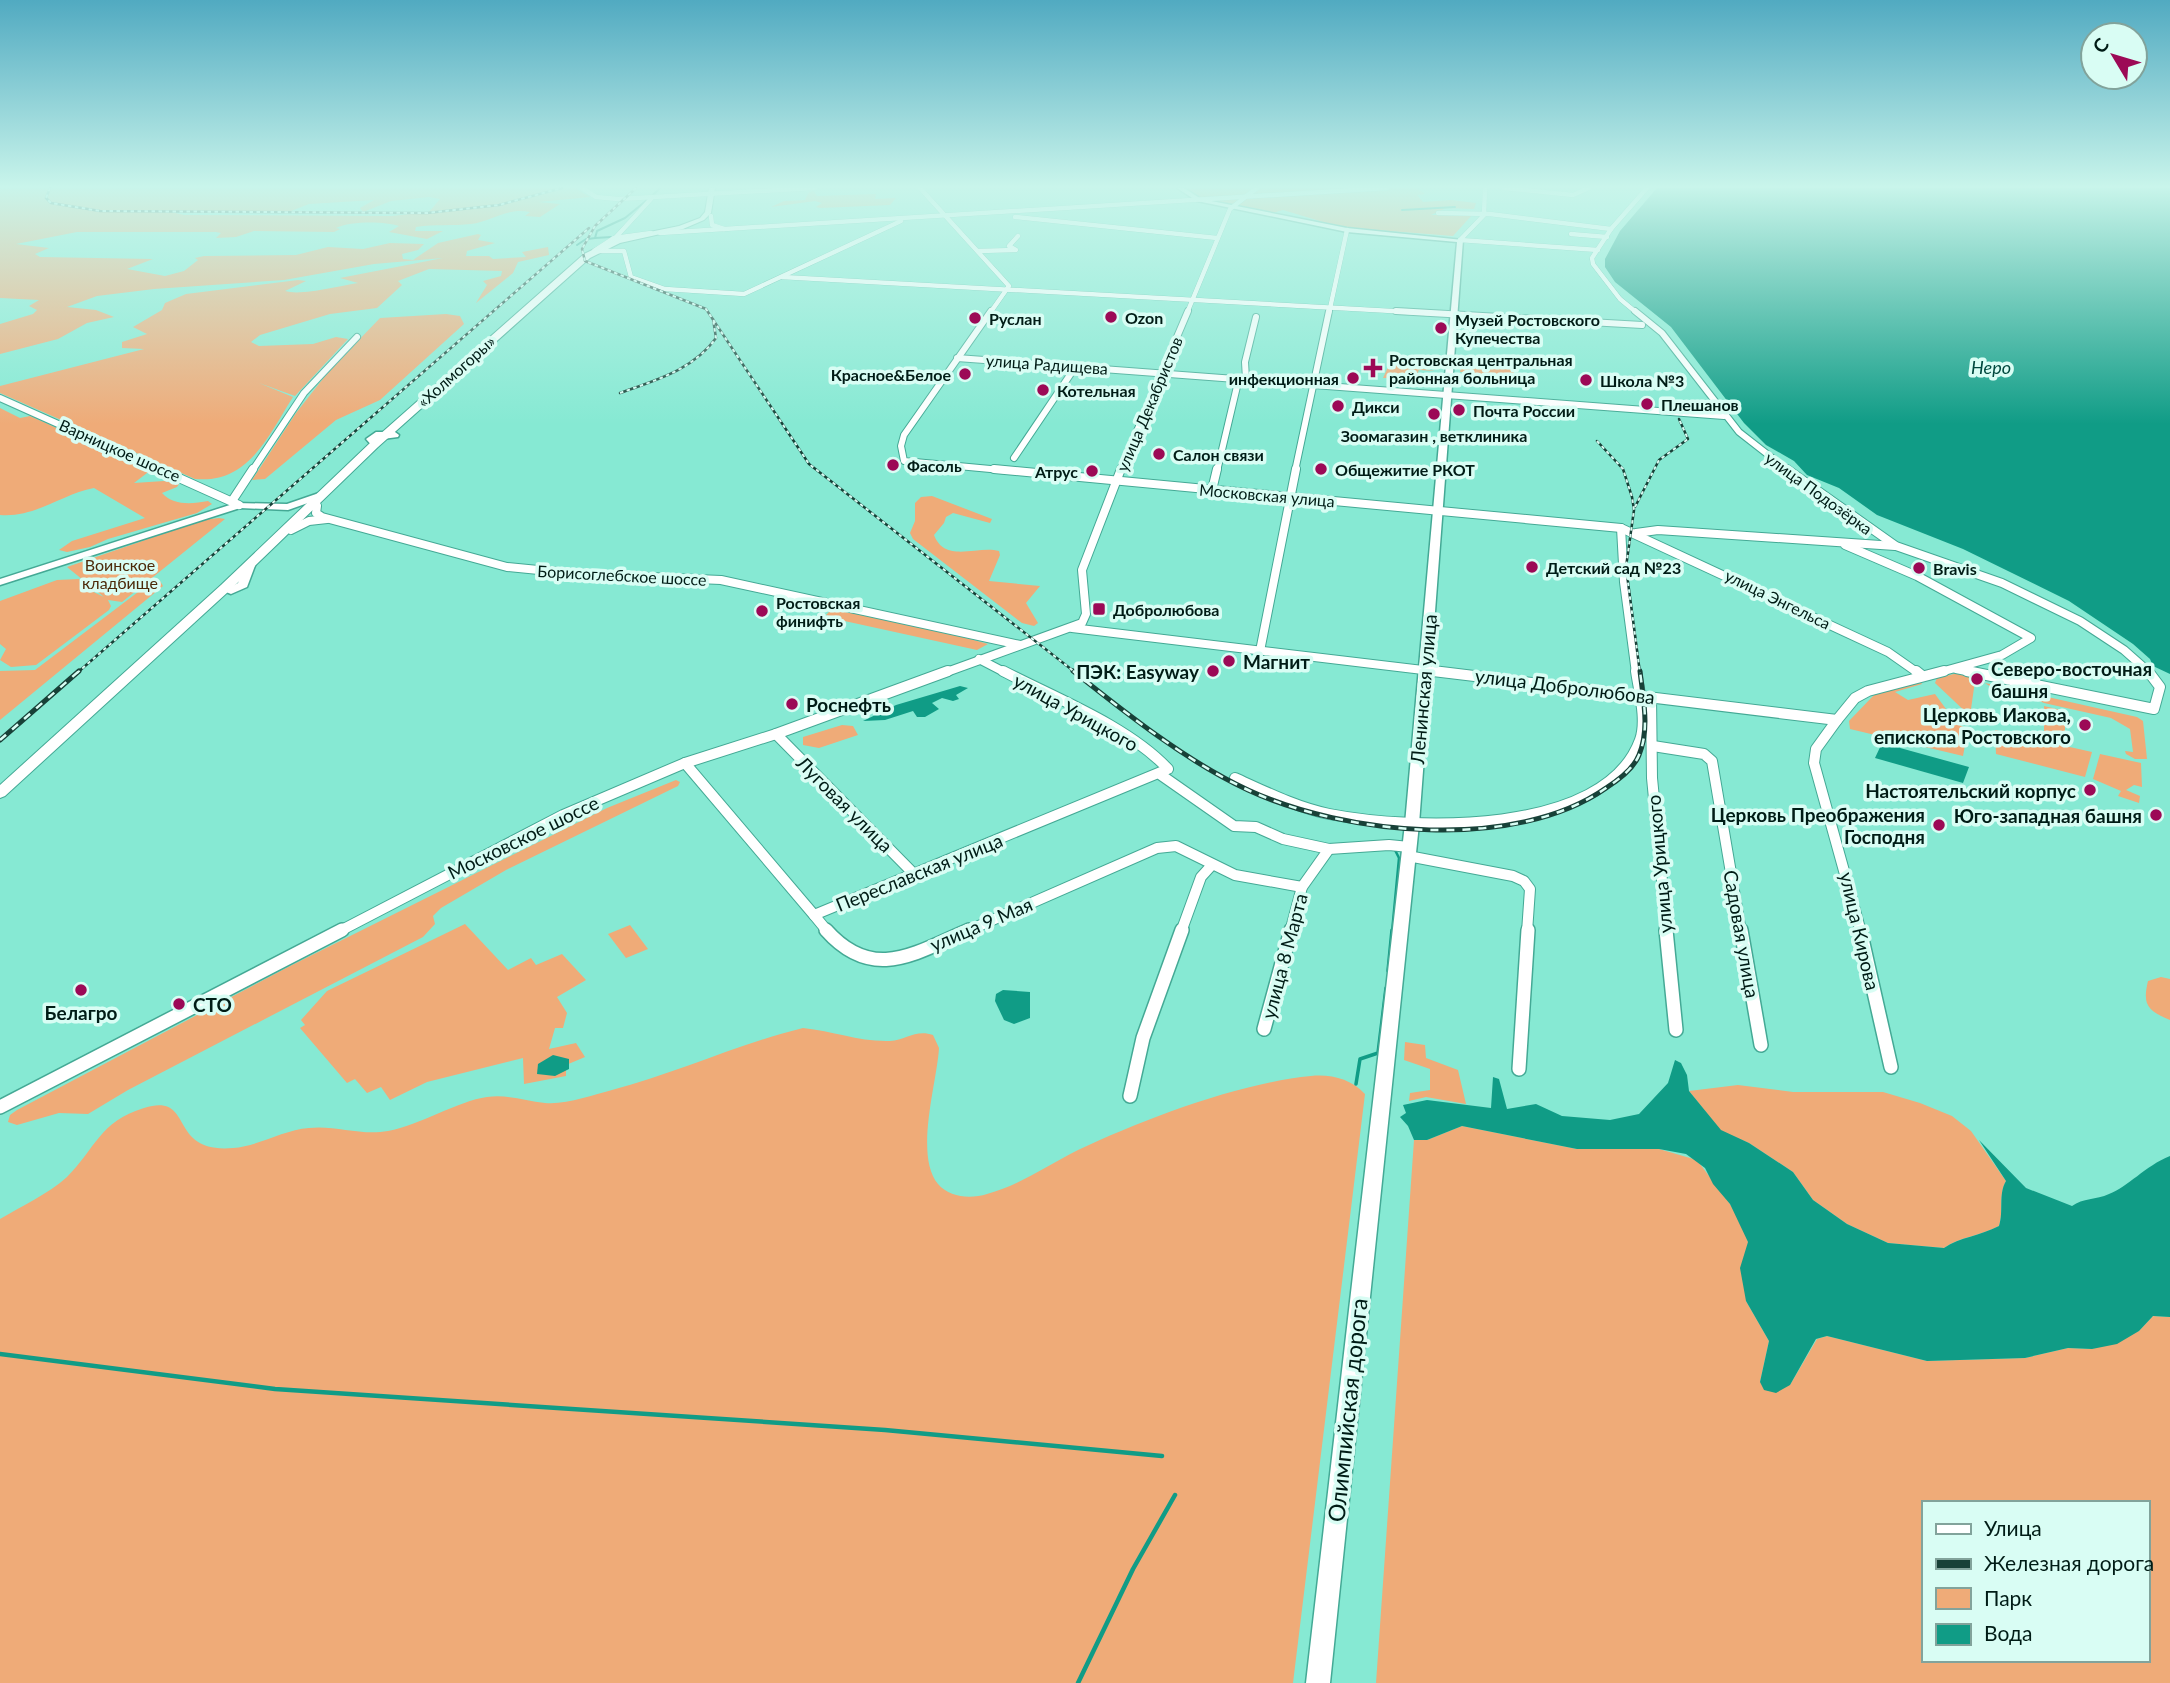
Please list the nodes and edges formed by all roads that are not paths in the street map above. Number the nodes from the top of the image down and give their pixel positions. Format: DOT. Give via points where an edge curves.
graph roads {
  1 [pos="578,267"];
  2 [pos="628,267"];
  3 [pos="805,267"];
  4 [pos="990,267"];
  5 [pos="1206,267"];
  6 [pos="1339,267"];
  7 [pos="1459,267"];
  8 [pos="1595,267"];
  9 [pos="782,277"];
  10 [pos="1007,289"];
  11 [pos="1193,300"];
  12 [pos="1331,307"];
  13 [pos="1455,314"];
  14 [pos="1256,317"];
  15 [pos="1642,325"];
  16 [pos="357,337"];
  17 [pos="957,358"];
  18 [pos="1076,366"];
  19 [pos="1163,372"];
  20 [pos="1242,379"];
  21 [pos="1315,384"];
  22 [pos="1446,394"];
  23 [pos="0,398"];
  24 [pos="1724,416"];
  25 [pos="391,434"];
  26 [pos="1014,458"];
  27 [pos="1116,481"];
  28 [pos="1212,490"];
  29 [pos="1288,497"];
  30 [pos="318,501"];
  31 [pos="236,503"];
  32 [pos="288,507"];
  33 [pos="1437,511"];
  34 [pos="298,516"];
  35 [pos="330,519"];
  36 [pos="291,530"];
  37 [pos="1629,531"];
  38 [pos="1845,545"];
  39 [pos="1896,546"];
  40 [pos="251,563"];
  41 [pos="0,582"];
  42 [pos="1072,628"];
  43 [pos="1020,645"];
  44 [pos="1259,651"];
  45 [pos="979,659"];
  46 [pos="1951,668"];
  47 [pos="1423,669"];
  48 [pos="1921,675"];
  49 [pos="1645,696"];
  50 [pos="1837,720"];
  51 [pos="776,734"];
  52 [pos="1653,746"];
  53 [pos="685,763"];
  54 [pos="1165,772"];
  55 [pos="1235,778"];
  56 [pos="0,793"];
  57 [pos="1412,824"];
  58 [pos="1329,849"];
  59 [pos="1409,852"];
  60 [pos="1211,866"];
  61 [pos="914,874"];
  62 [pos="1302,887"];
  63 [pos="814,915"];
  64 [pos="1264,1029"];
  65 [pos="1676,1030"];
  66 [pos="1760,1045"];
  67 [pos="1891,1067"];
  68 [pos="1519,1069"];
  69 [pos="1130,1096"];
  70 [pos="0,1107"];
  71 [pos="1376,1136"];
  72 [pos="1318,1683"];
  1 -- 25 [label="highway, «Холмогоры»"];
  2 -- 9 [label="street" via="631,277 665,289 739,294"];
  3 -- 9 [label="street"];
  4 -- 10 [label="street"];
  5 -- 11 [label="street, улица Декабристов"];
  6 -- 12 [label="street"];
  7 -- 13 [label="main road, Ленинская улица"];
  8 -- 24 [label="street, улица Подозёрка" via="1620,299 1662,333"];
  9 -- 10 [label="street"];
  10 -- 11 [label="street"];
  10 -- 17 [label="street"];
  11 -- 12 [label="street"];
  11 -- 19 [label="street, улица Декабристов"];
  12 -- 13 [label="street"];
  12 -- 21 [label="street"];
  13 -- 15 [label="street"];
  13 -- 22 [label="main road, Ленинская улица"];
  14 -- 20 [label="street"];
  16 -- 31 [label="street" via="304,393"];
  17 -- 18 [label="street, улица Радищева"];
  17 -- 27 [label="street, Московская улица" via="901,441 904,461"];
  18 -- 19 [label="street, улица Радищева"];
  18 -- 26 [label="street"];
  19 -- 20 [label="street, улица Радищева"];
  19 -- 27 [label="street, улица Декабристов"];
  20 -- 21 [label="street, улица Радищева"];
  20 -- 28 [label="street"];
  21 -- 22 [label="street, улица Радищева"];
  21 -- 29 [label="street"];
  22 -- 24 [label="street, улица Радищева"];
  22 -- 33 [label="main road, Ленинская улица"];
  23 -- 31 [label="street, Варницкое шоссе"];
  24 -- 39 [label="street, улица Подозёрка" via="1816,492"];
  25 -- 30 [label="highway, «Холмогоры»"];
  25 -- 30 [label="highway, «Холмогоры»"];
  27 -- 28 [label="street, Московская улица"];
  27 -- 42 [label="street, улица Декабристов" via="1081,575 1086,618"];
  28 -- 29 [label="street, Московская улица"];
  29 -- 33 [label="street, Московская улица"];
  29 -- 44 [label="street"];
  30 -- 32 [label="main road"];
  30 -- 34 [label="highway, «Холмогоры»"];
  30 -- 35 [label="street, Борисоглебское шоссе" via="317,514"];
  30 -- 36 [label="highway, «Холмогоры»"];
  31 -- 32 [label="main road"];
  31 -- 41 [label="main road"];
  32 -- 34 [label="main road" via="298,509"];
  33 -- 37 [label="street, Московская улица"];
  33 -- 47 [label="main road, Ленинская улица"];
  34 -- 40 [label="highway, «Холмогоры»"];
  35 -- 36 [label="street"];
  35 -- 43 [label="street, Борисоглебское шоссе" via="507,567 721,580"];
  36 -- 40 [label="highway, «Холмогоры»"];
  37 -- 38 [label="street, Московская улица"];
  37 -- 48 [label="street, улица Энгельса" via="1888,652"];
  37 -- 49 [label="street, улица Урицкого"];
  38 -- 39 [label="street, Московская улица"];
  38 -- 46 [label="street, улица Подозёрка" via="1917,576 2031,638 2006,652"];
  39 -- 46 [label="street, улица Подозёрка" via="2002,583 2080,621 2124,650 2160,687 2154,709"];
  40 -- 56 [label="highway, «Холмогоры»"];
  42 -- 43 [label="street, Московское шоссе"];
  42 -- 44 [label="street, улица Добролюбова"];
  43 -- 45 [label="street, Московское шоссе"];
  44 -- 47 [label="street, улица Добролюбова"];
  45 -- 51 [label="street, Московское шоссе"];
  45 -- 54 [label="street, улица Урицкого" via="1115,731"];
  46 -- 48 [label="street"];
  47 -- 49 [label="street, улица Добролюбова"];
  47 -- 57 [label="main road, Ленинская улица"];
  48 -- 50 [label="street" via="1868,691 1855,698"];
  49 -- 50 [label="street, улица Добролюбова"];
  49 -- 52 [label="street, улица Урицкого"];
  49 -- 57 [label="street, улица Урицкого" via="1641,738 1634,755 1624,769 1573,803 1488,820"];
  50 -- 67 [label="street, улица Кирова" via="1816,749 1814,763 1851,889"];
  51 -- 53 [label="street, Московское шоссе"];
  51 -- 61 [label="street, Луговая улица"];
  52 -- 65 [label="street, улица Урицкого" via="1652,778"];
  52 -- 66 [label="street, Садовая улица" via="1704,754 1712,761"];
  53 -- 63 [label="street, Переславская улица"];
  53 -- 70 [label="street, Московское шоссе" via="564,815"];
  54 -- 58 [label="street, улица Урицкого" via="1234,826 1256,827 1283,839"];
  54 -- 61 [label="street, Переславская улица"];
  55 -- 57 [label="street, улица Урицкого" via="1309,809"];
  57 -- 59 [label="main road, Ленинская улица"];
  58 -- 59 [label="street, улица Урицкого" via="1389,845"];
  58 -- 62 [label="street, улица 8 Марта"];
  59 -- 68 [label="street, улица Урицкого" via="1513,876 1530,889"];
  59 -- 71 [label="main road, Ленинская улица"];
  60 -- 62 [label="street"];
  60 -- 63 [label="street, улица 9 Мая" via="1189,850 1157,848 892,960 850,954"];
  60 -- 69 [label="street" via="1201,877 1153,1008"];
  61 -- 63 [label="street, Переславская улица"];
  62 -- 64 [label="street, улица 8 Марта"];
  71 -- 72 [label="main road, Олимпийская дорога"];
}
